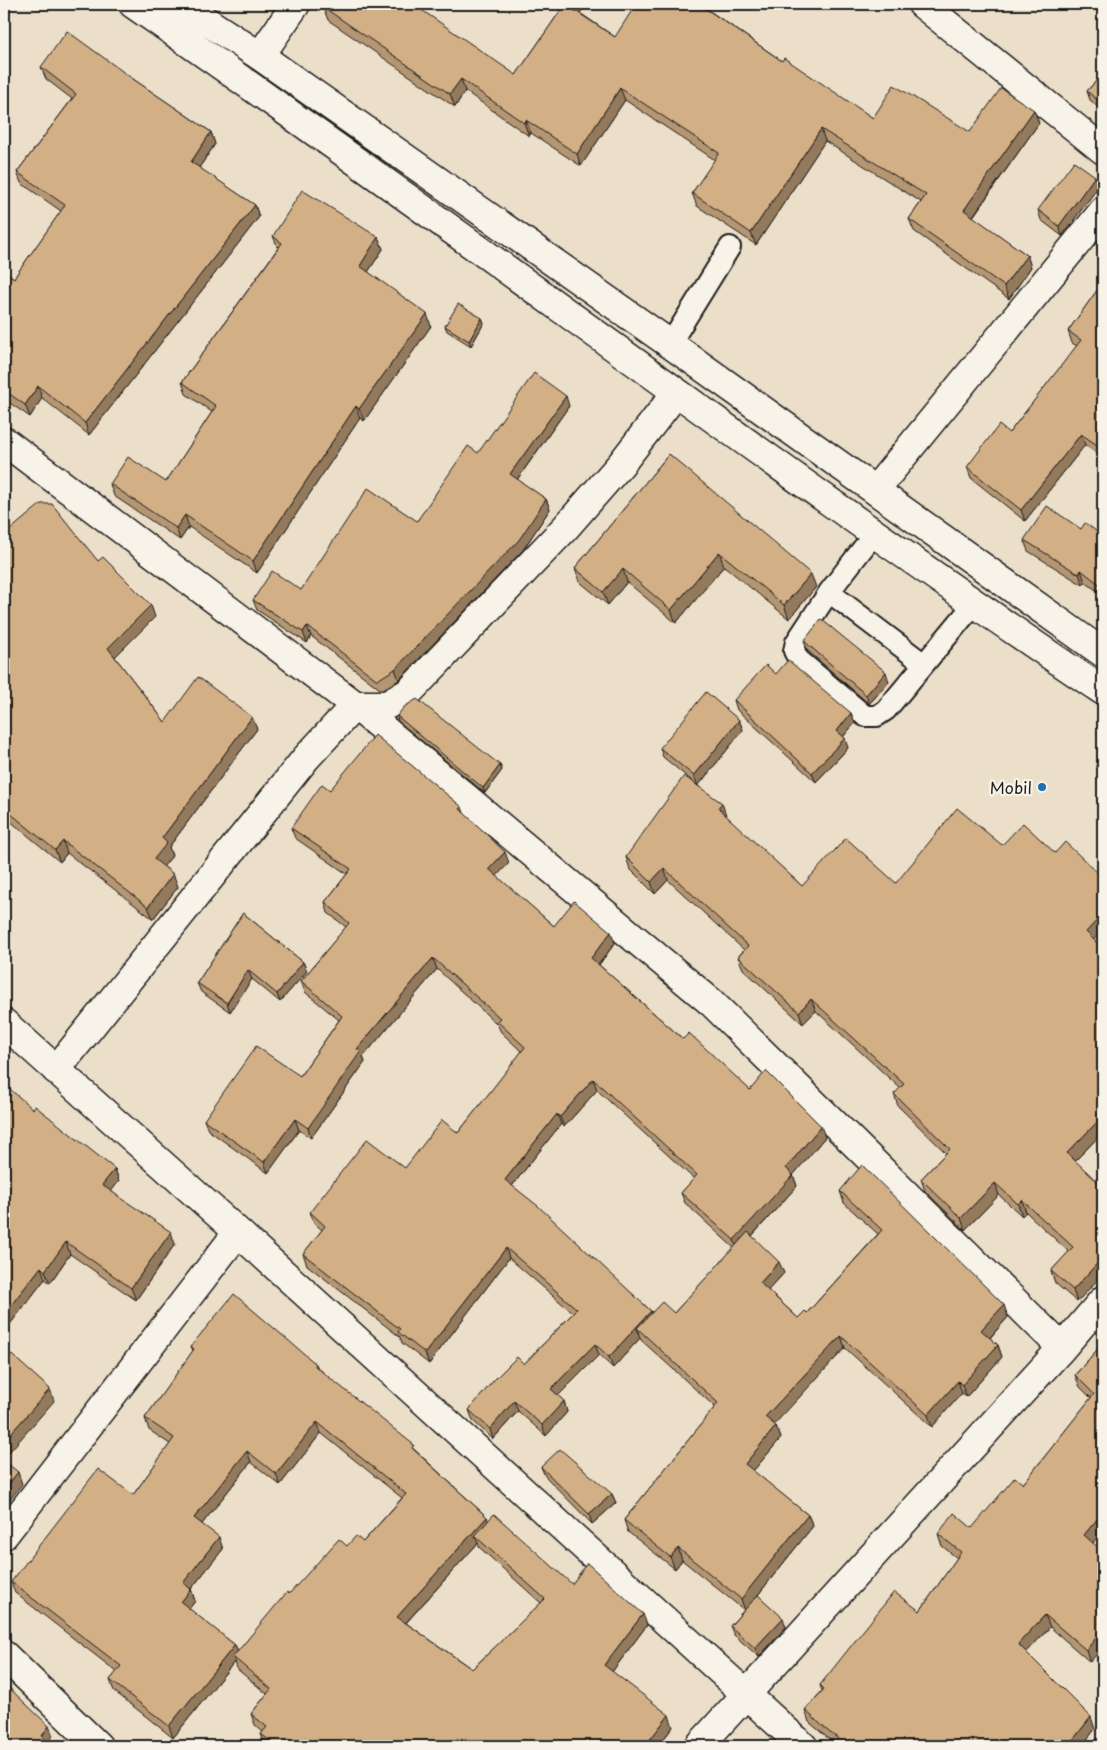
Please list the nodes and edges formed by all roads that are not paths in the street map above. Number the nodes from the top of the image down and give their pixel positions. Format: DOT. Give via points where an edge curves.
graph roads {
  1 [pos="133,4"];
  2 [pos="180,4"];
  3 [pos="296,4"];
  4 [pos="922,4"];
  5 [pos="260,56"];
  6 [pos="1103,150"];
  7 [pos="1103,212"];
  8 [pos="730,247"];
  9 [pos="670,344"];
  10 [pos="676,393"];
  11 [pos="4,441"];
  12 [pos="876,489"];
  13 [pos="874,534"];
  14 [pos="829,592"];
  15 [pos="974,604"];
  16 [pos="1103,653"];
  17 [pos="924,664"];
  18 [pos="1103,691"];
  19 [pos="355,705"];
  20 [pos="4,1023"];
  21 [pos="56,1070"];
  22 [pos="238,1232"];
  23 [pos="1103,1300"];
  24 [pos="1062,1348"];
  25 [pos="4,1535"];
  26 [pos="4,1655"];
  27 [pos="744,1695"];
  28 [pos="98,1746"];
  29 [pos="699,1746"];
  30 [pos="802,1746"];
  1 -- 10 [label="street" via="258,90"];
  2 -- 5 [label="street"];
  3 -- 5 [label="street"];
  4 -- 6 [label="street"];
  5 -- 9 [label="street"];
  7 -- 12 [label="street"];
  8 -- 9 [label="lane"];
  9 -- 12 [label="street"];
  10 -- 13 [label="street"];
  10 -- 19 [label="street" via="621,464 566,527 409,692 387,705"];
  11 -- 19 [label="street"];
  12 -- 16 [label="street" via="1010,589"];
  13 -- 14 [label="lane"];
  13 -- 15 [label="street"];
  14 -- 17 [label="lane"];
  14 -- 17 [label="lane" via="796,642 794,651 799,660 865,716 877,716 886,710"];
  15 -- 17 [label="lane"];
  15 -- 18 [label="street"];
  19 -- 21 [label="street" via="306,758"];
  19 -- 24 [label="street" via="712,1003"];
  20 -- 21 [label="street"];
  21 -- 22 [label="street"];
  22 -- 25 [label="street"];
  22 -- 27 [label="street"];
  23 -- 24 [label="street"];
  24 -- 27 [label="street"];
  26 -- 28 [label="street"];
  27 -- 29 [label="street"];
  27 -- 30 [label="street"];
}
